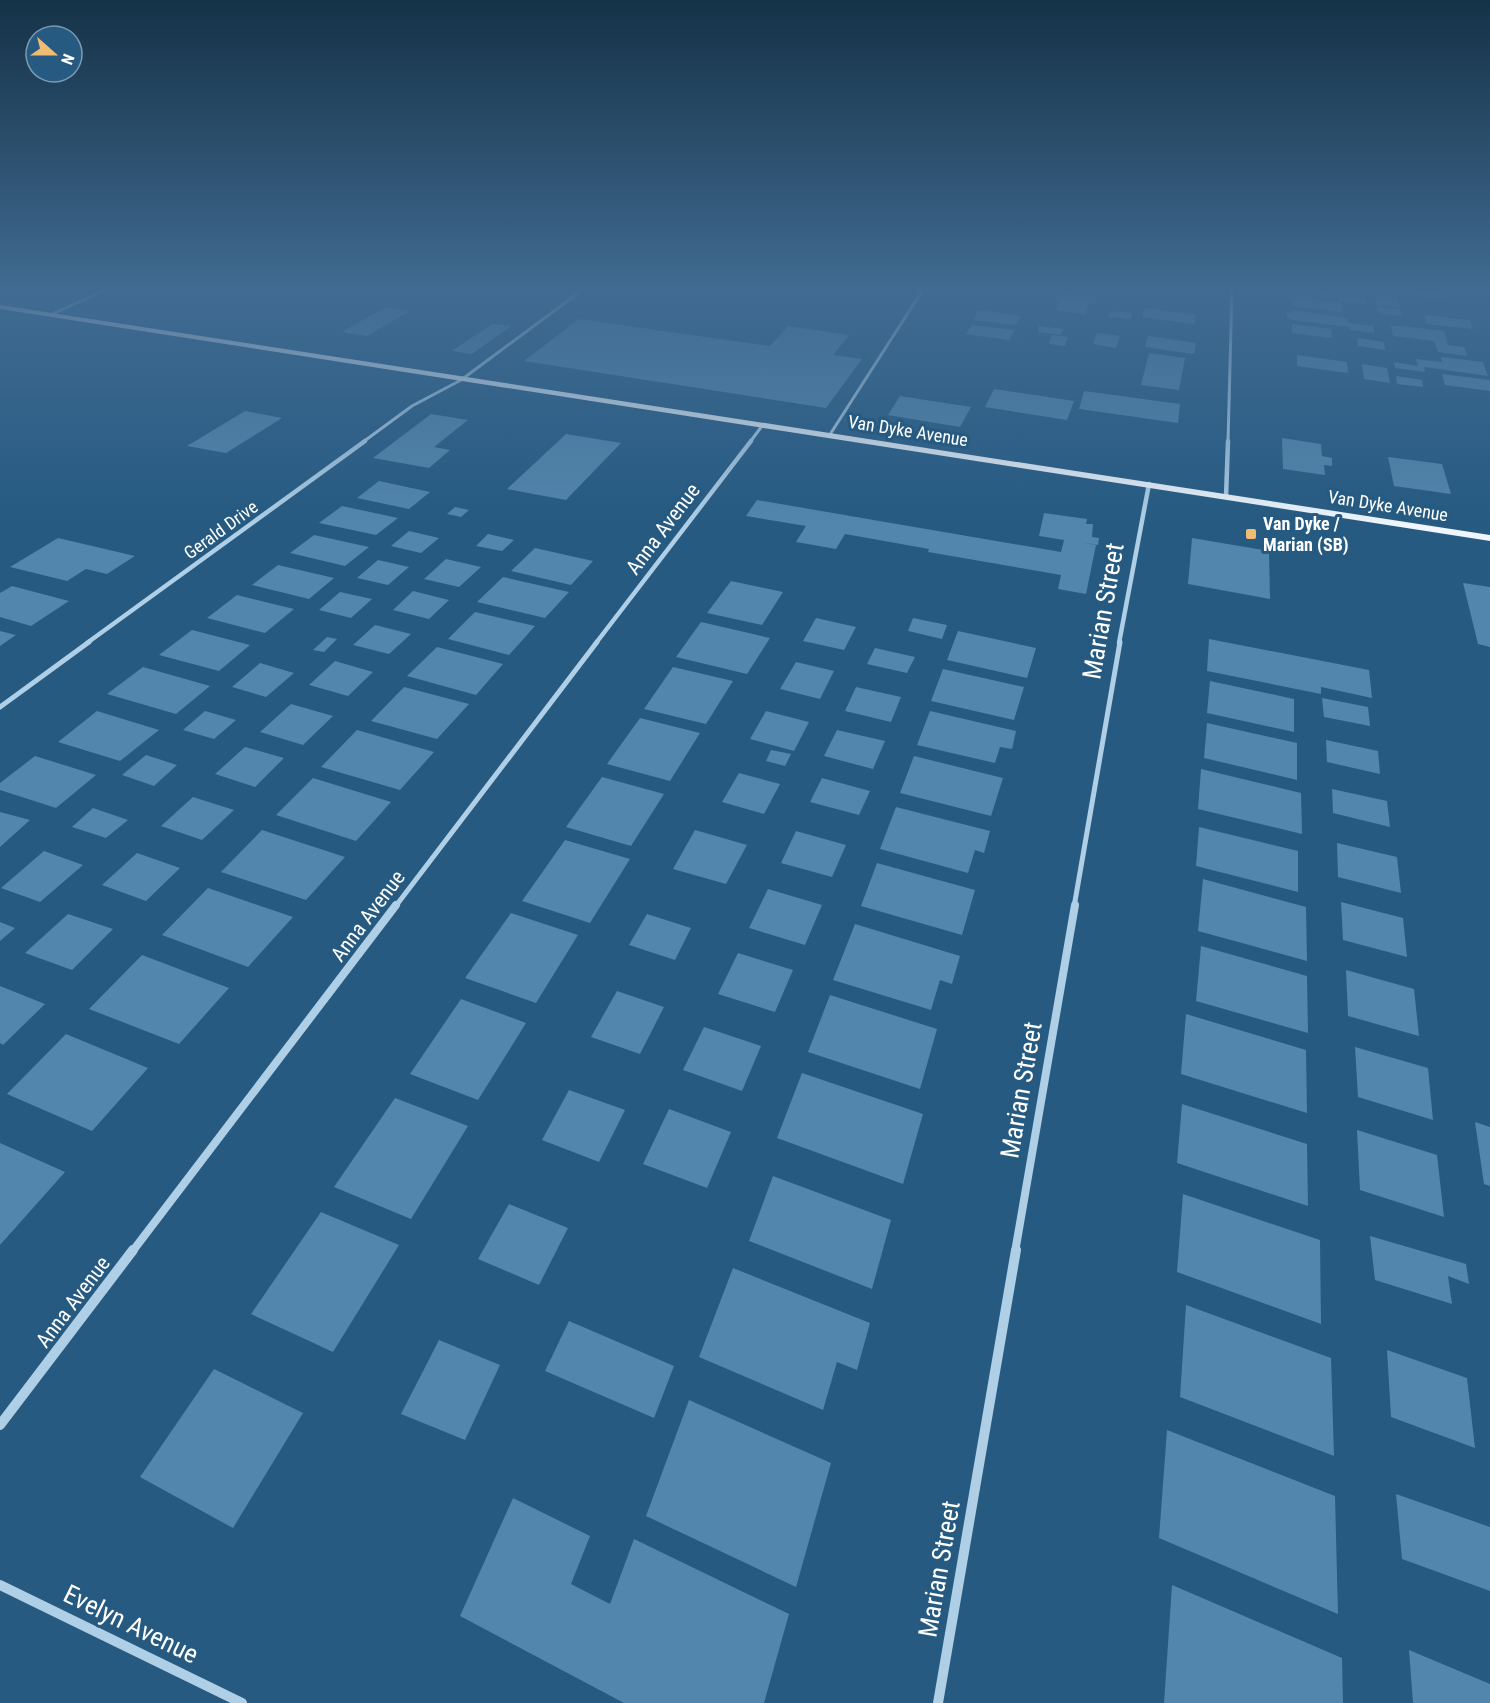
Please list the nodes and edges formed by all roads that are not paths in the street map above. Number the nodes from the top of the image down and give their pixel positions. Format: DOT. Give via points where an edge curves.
graph roads {
  1 [pos="382,367"];
  2 [pos="478,367"];
  3 [pos="873,367"];
  4 [pos="1230,367"];
  5 [pos="461,380"];
  6 [pos="762,426"];
  7 [pos="829,435"];
  8 [pos="1149,484"];
  9 [pos="1226,497"];
  10 [pos="1490,538"];
  11 [pos="0,707"];
  12 [pos="0,1425"];
  13 [pos="0,1585"];
  14 [pos="242,1703"];
  15 [pos="938,1703"];
  1 -- 5 [label="main road, Van Dyke Avenue"];
  2 -- 5 [label="street, Gerald Drive"];
  3 -- 7 [label="street"];
  4 -- 9 [label="street"];
  5 -- 6 [label="main road, Van Dyke Avenue"];
  5 -- 11 [label="street, Gerald Drive" via="412,406"];
  6 -- 7 [label="main road, Van Dyke Avenue"];
  6 -- 12 [label="street, Anna Avenue"];
  7 -- 8 [label="main road, Van Dyke Avenue"];
  8 -- 9 [label="main road, Van Dyke Avenue"];
  8 -- 15 [label="street, Marian Street"];
  9 -- 10 [label="main road, Van Dyke Avenue"];
  13 -- 14 [label="street, Evelyn Avenue"];
}
